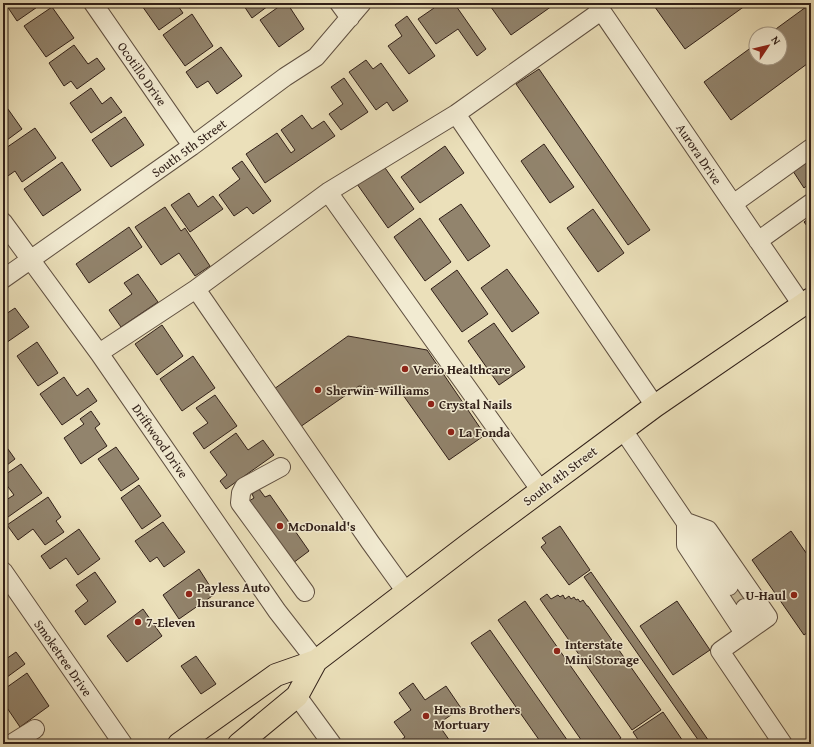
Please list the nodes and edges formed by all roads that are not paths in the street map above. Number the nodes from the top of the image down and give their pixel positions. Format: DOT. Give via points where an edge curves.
graph roads {
  1 [pos="93,3"];
  2 [pos="339,3"];
  3 [pos="362,3"];
  4 [pos="598,7"];
  5 [pos="350,18"];
  6 [pos="456,114"];
  7 [pos="192,146"];
  8 [pos="811,148"];
  9 [pos="328,192"];
  10 [pos="811,203"];
  11 [pos="733,204"];
  12 [pos="3,222"];
  13 [pos="758,241"];
  14 [pos="30,260"];
  15 [pos="3,279"];
  16 [pos="196,289"];
  17 [pos="807,302"];
  18 [pos="100,353"];
  19 [pos="655,406"];
  20 [pos="623,430"];
  21 [pos="281,467"];
  22 [pos="541,491"];
  23 [pos="686,522"];
  24 [pos="3,571"];
  25 [pos="730,586"];
  26 [pos="305,592"];
  27 [pos="406,592"];
  28 [pos="744,608"];
  29 [pos="750,629"];
  30 [pos="316,661"];
  31 [pos="297,696"];
  32 [pos="35,729"];
  33 [pos="11,744"];
  34 [pos="124,744"];
  35 [pos="180,744"];
  36 [pos="239,744"];
  37 [pos="332,744"];
  38 [pos="783,744"];
  1 -- 7 [label="street, Ocotillo Drive"];
  2 -- 5 [label="street"];
  3 -- 5 [label="street, South 5th Street"];
  4 -- 6 [label="street"];
  4 -- 11 [label="street, Aurora Drive"];
  5 -- 7 [label="street, South 5th Street" via="316,57"];
  6 -- 9 [label="street"];
  6 -- 19 [label="street"];
  7 -- 14 [label="street, South 5th Street"];
  8 -- 11 [label="street"];
  9 -- 16 [label="street"];
  9 -- 22 [label="street"];
  10 -- 13 [label="street"];
  11 -- 13 [label="street, Aurora Drive"];
  12 -- 14 [label="street, Driftwood Drive"];
  13 -- 17 [label="street, Aurora Drive"];
  14 -- 15 [label="street, South 5th Street"];
  14 -- 18 [label="street, Driftwood Drive"];
  16 -- 18 [label="street"];
  16 -- 27 [label="street"];
  17 -- 19 [label="main road, South 4th Street"];
  18 -- 30 [label="street, Driftwood Drive" via="277,611"];
  19 -- 20 [label="main road, South 4th Street"];
  20 -- 22 [label="main road, South 4th Street"];
  20 -- 23 [label="street"];
  21 -- 26 [label="street" via="244,487 240,503"];
  22 -- 27 [label="main road, South 4th Street"];
  23 -- 25 [label="street"];
  23 -- 29 [label="street" via="686,545"];
  23 -- 29 [label="street" via="708,530 768,617"];
  24 -- 34 [label="street, Smoketree Drive"];
  27 -- 30 [label="main road, South 4th Street"];
  28 -- 29 [label="street"];
  29 -- 38 [label="street" via="720,650"];
  30 -- 31 [label="main road, South 4th Street"];
  30 -- 35 [label="main road, South 4th Street" via="276,675"];
  31 -- 36 [label="main road, South 4th Street"];
  31 -- 37 [label="street"];
  32 -- 33 [label="street"];
}
